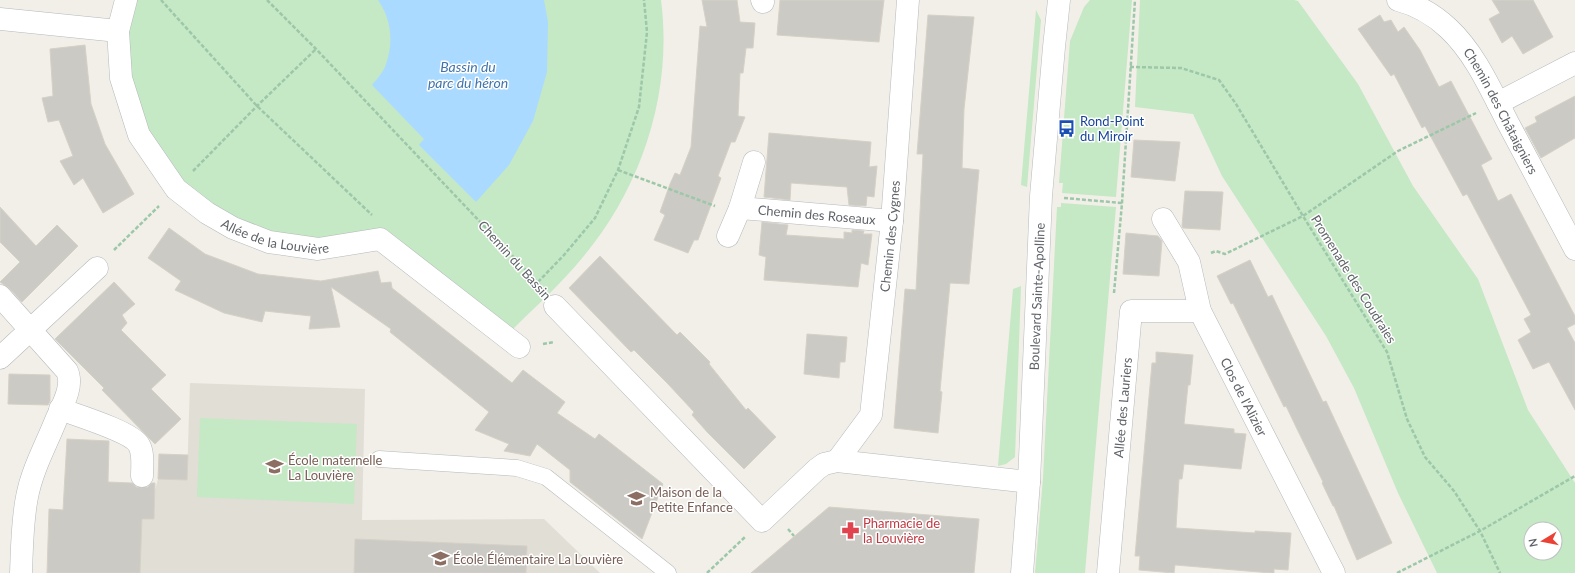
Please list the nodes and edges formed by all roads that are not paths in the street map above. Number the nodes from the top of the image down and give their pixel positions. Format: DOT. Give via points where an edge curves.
graph roads {
  1 [pos="126,0"];
  2 [pos="908,0"];
  3 [pos="1398,0"];
  4 [pos="1057,7"];
  5 [pos="0,19"];
  6 [pos="118,31"];
  7 [pos="1575,63"];
  8 [pos="1498,103"];
  9 [pos="754,162"];
  10 [pos="740,208"];
  11 [pos="1163,219"];
  12 [pos="892,221"];
  13 [pos="728,236"];
  14 [pos="1575,249"];
  15 [pos="97,268"];
  16 [pos="0,296"];
  17 [pos="555,306"];
  18 [pos="1200,311"];
  19 [pos="31,329"];
  20 [pos="519,347"];
  21 [pos="0,358"];
  22 [pos="60,409"];
  23 [pos="379,459"];
  24 [pos="836,461"];
  25 [pos="142,476"];
  26 [pos="1029,482"];
  27 [pos="21,573"];
  28 [pos="668,573"];
  29 [pos="1022,573"];
  30 [pos="1108,573"];
  31 [pos="1334,573"];
  1 -- 6 [label="street, Allée de la Louvière"];
  2 -- 12 [label="street, Chemin des Cygnes"];
  3 -- 8 [label="street, Chemin des Châtaigniers" via="1422,8 1448,28 1470,55"];
  4 -- 26 [label="street, Boulevard Sainte-Apolline" via="1041,196"];
  5 -- 6 [label="street"];
  6 -- 20 [label="street, Allée de la Louvière" via="121,78 139,136 176,189 207,213 233,228 269,242 318,248 380,239"];
  7 -- 8 [label="street"];
  8 -- 14 [label="street, Chemin des Châtaigniers"];
  9 -- 10 [label="street, Chemin des Roseaux"];
  10 -- 12 [label="street, Chemin des Roseaux"];
  10 -- 13 [label="street, Chemin des Roseaux"];
  11 -- 18 [label="street, Clos de l'Alizier" via="1189,262"];
  12 -- 24 [label="street, Chemin des Cygnes" via="871,415"];
  15 -- 19 [label="street"];
  16 -- 19 [label="street"];
  17 -- 24 [label="street, Chemin du Bassin" via="762,521 817,469"];
  18 -- 30 [label="street, Allée des Lauriers" via="1131,311"];
  18 -- 31 [label="street, Clos de l'Alizier"];
  19 -- 21 [label="street"];
  19 -- 22 [label="street" via="68,374 69,386"];
  22 -- 25 [label="street" via="122,432 136,440 142,452"];
  22 -- 27 [label="street" via="27,495"];
  23 -- 28 [label="lane" via="517,468 546,477"];
  24 -- 26 [label="street"];
  26 -- 29 [label="street, Boulevard Sainte-Apolline"];
}
